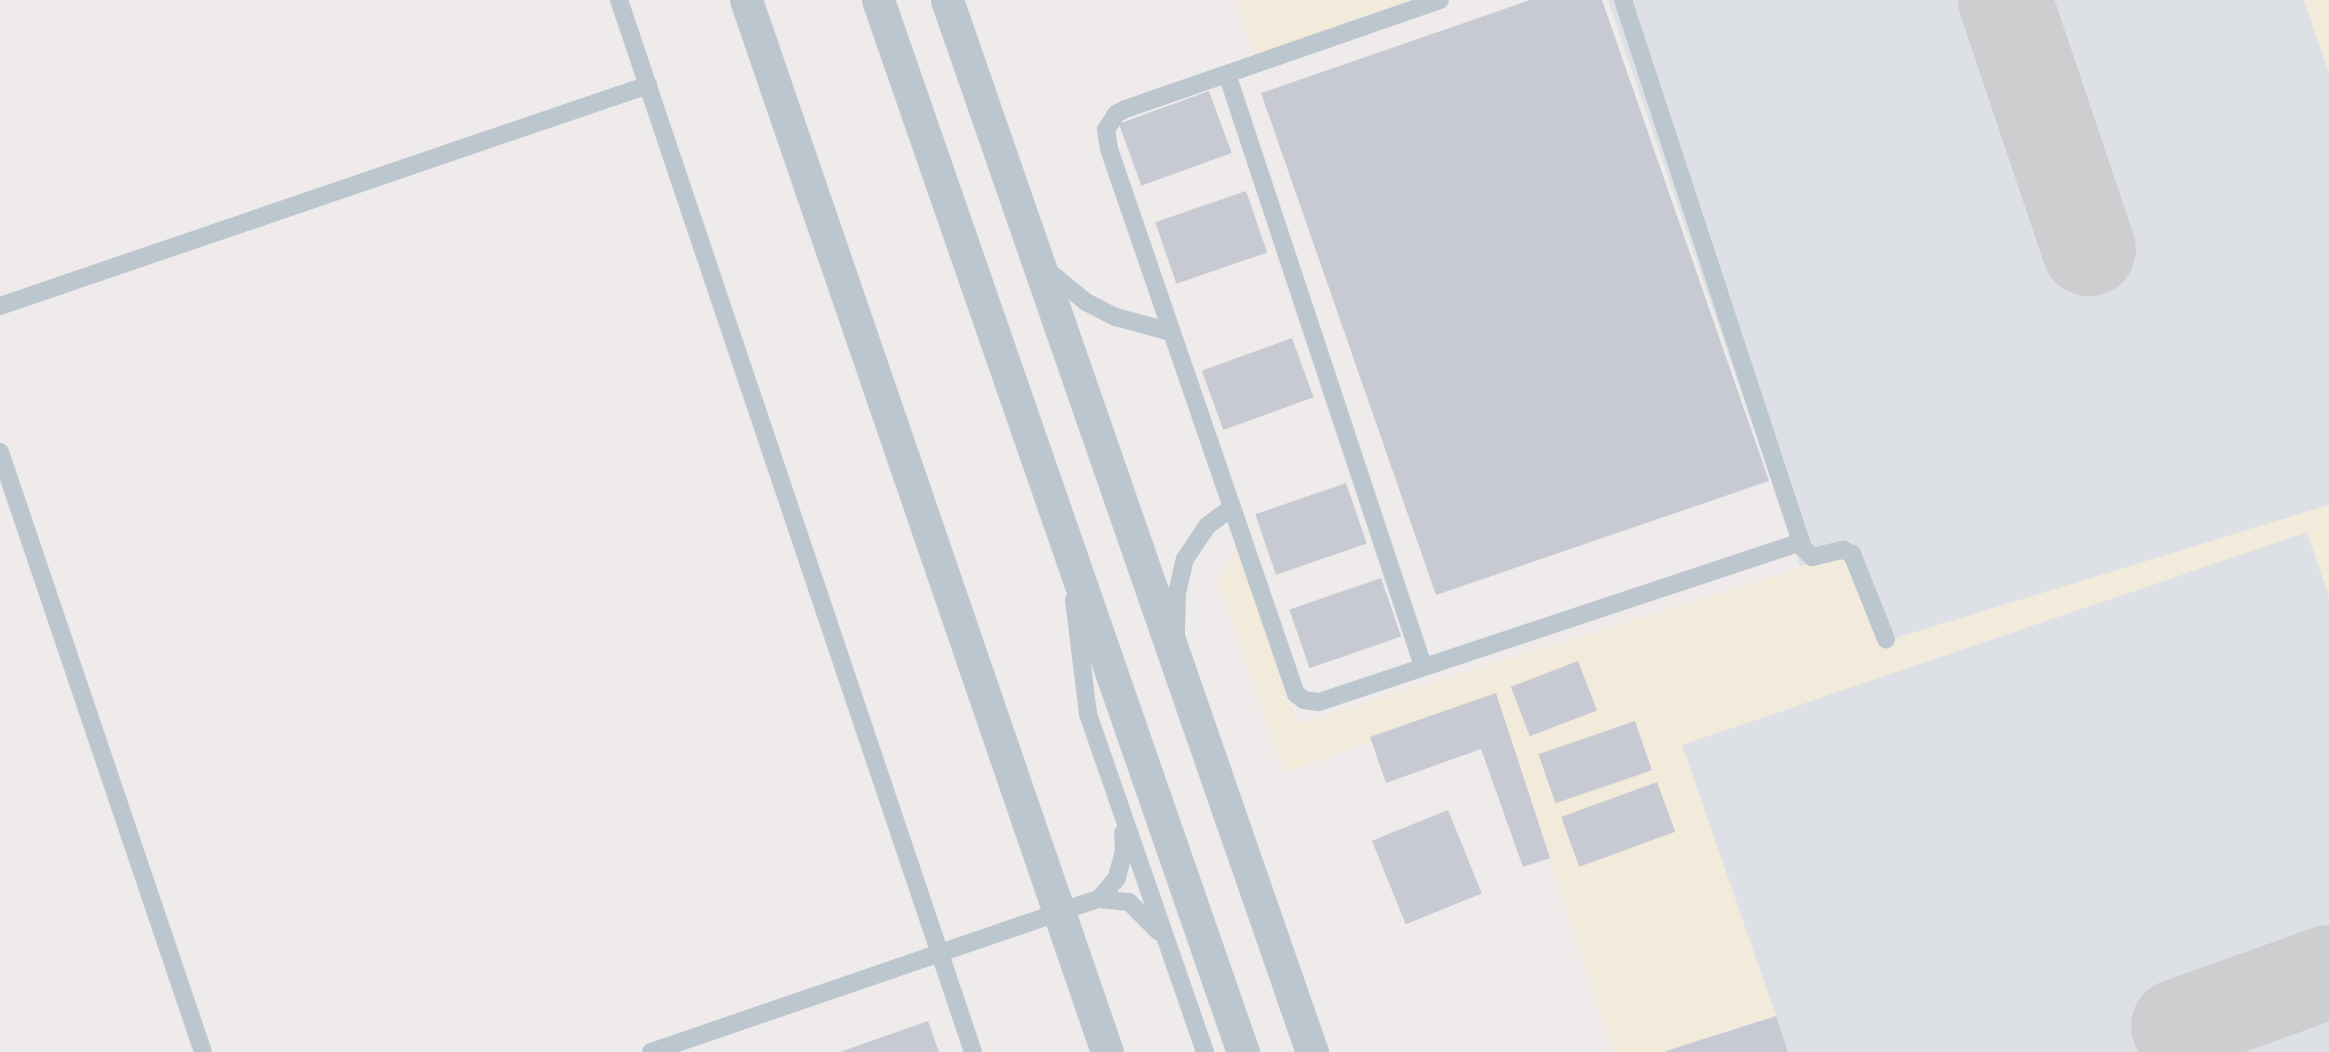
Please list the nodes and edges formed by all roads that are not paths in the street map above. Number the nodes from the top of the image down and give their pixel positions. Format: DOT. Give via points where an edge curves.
graph roads {
  1 [pos="619,0"];
  2 [pos="746,0"];
  3 [pos="878,0"];
  4 [pos="947,0"];
  5 [pos="1440,0"];
  6 [pos="1623,0"];
  7 [pos="1227,74"];
  8 [pos="648,85"];
  9 [pos="1035,258"];
  10 [pos="0,306"];
  11 [pos="1171,332"];
  12 [pos="0,452"];
  13 [pos="1232,507"];
  14 [pos="1801,542"];
  15 [pos="1067,546"];
  16 [pos="1886,639"];
  17 [pos="1176,660"];
  18 [pos="1423,666"];
  19 [pos="1120,809"];
  20 [pos="1099,899"];
  21 [pos="1059,912"];
  22 [pos="1170,947"];
  23 [pos="939,953"];
  24 [pos="203,1052"];
  25 [pos="650,1052"];
  26 [pos="973,1052"];
  27 [pos="1107,1052"];
  28 [pos="1205,1052"];
  29 [pos="1243,1052"];
  30 [pos="1312,1052"];
  1 -- 8 [label="lane"];
  2 -- 21 [label="street"];
  3 -- 15 [label="street"];
  4 -- 9 [label="street"];
  5 -- 7 [label="lane"];
  6 -- 14 [label="lane"];
  7 -- 11 [label="lane" via="1125,109 1106,130"];
  7 -- 18 [label="lane"];
  8 -- 10 [label="lane"];
  8 -- 23 [label="lane"];
  9 -- 11 [label="lane" via="1086,302 1116,317"];
  9 -- 17 [label="street"];
  11 -- 13 [label="lane"];
  12 -- 24 [label="lane"];
  13 -- 17 [label="lane" via="1207,526 1185,559 1177,593"];
  13 -- 18 [label="lane" via="1293,685 1304,700 1320,702"];
  14 -- 16 [label="lane" via="1812,556 1843,550 1852,554"];
  14 -- 18 [label="lane"];
  15 -- 19 [label="lane" via="1088,714"];
  15 -- 29 [label="street"];
  17 -- 30 [label="street"];
  19 -- 20 [label="lane" via="1124,851 1117,878"];
  19 -- 22 [label="lane"];
  20 -- 21 [label="lane"];
  20 -- 22 [label="lane" via="1129,902 1149,918"];
  21 -- 23 [label="lane"];
  21 -- 27 [label="street"];
  22 -- 28 [label="lane"];
  23 -- 25 [label="lane"];
  23 -- 26 [label="lane"];
}
